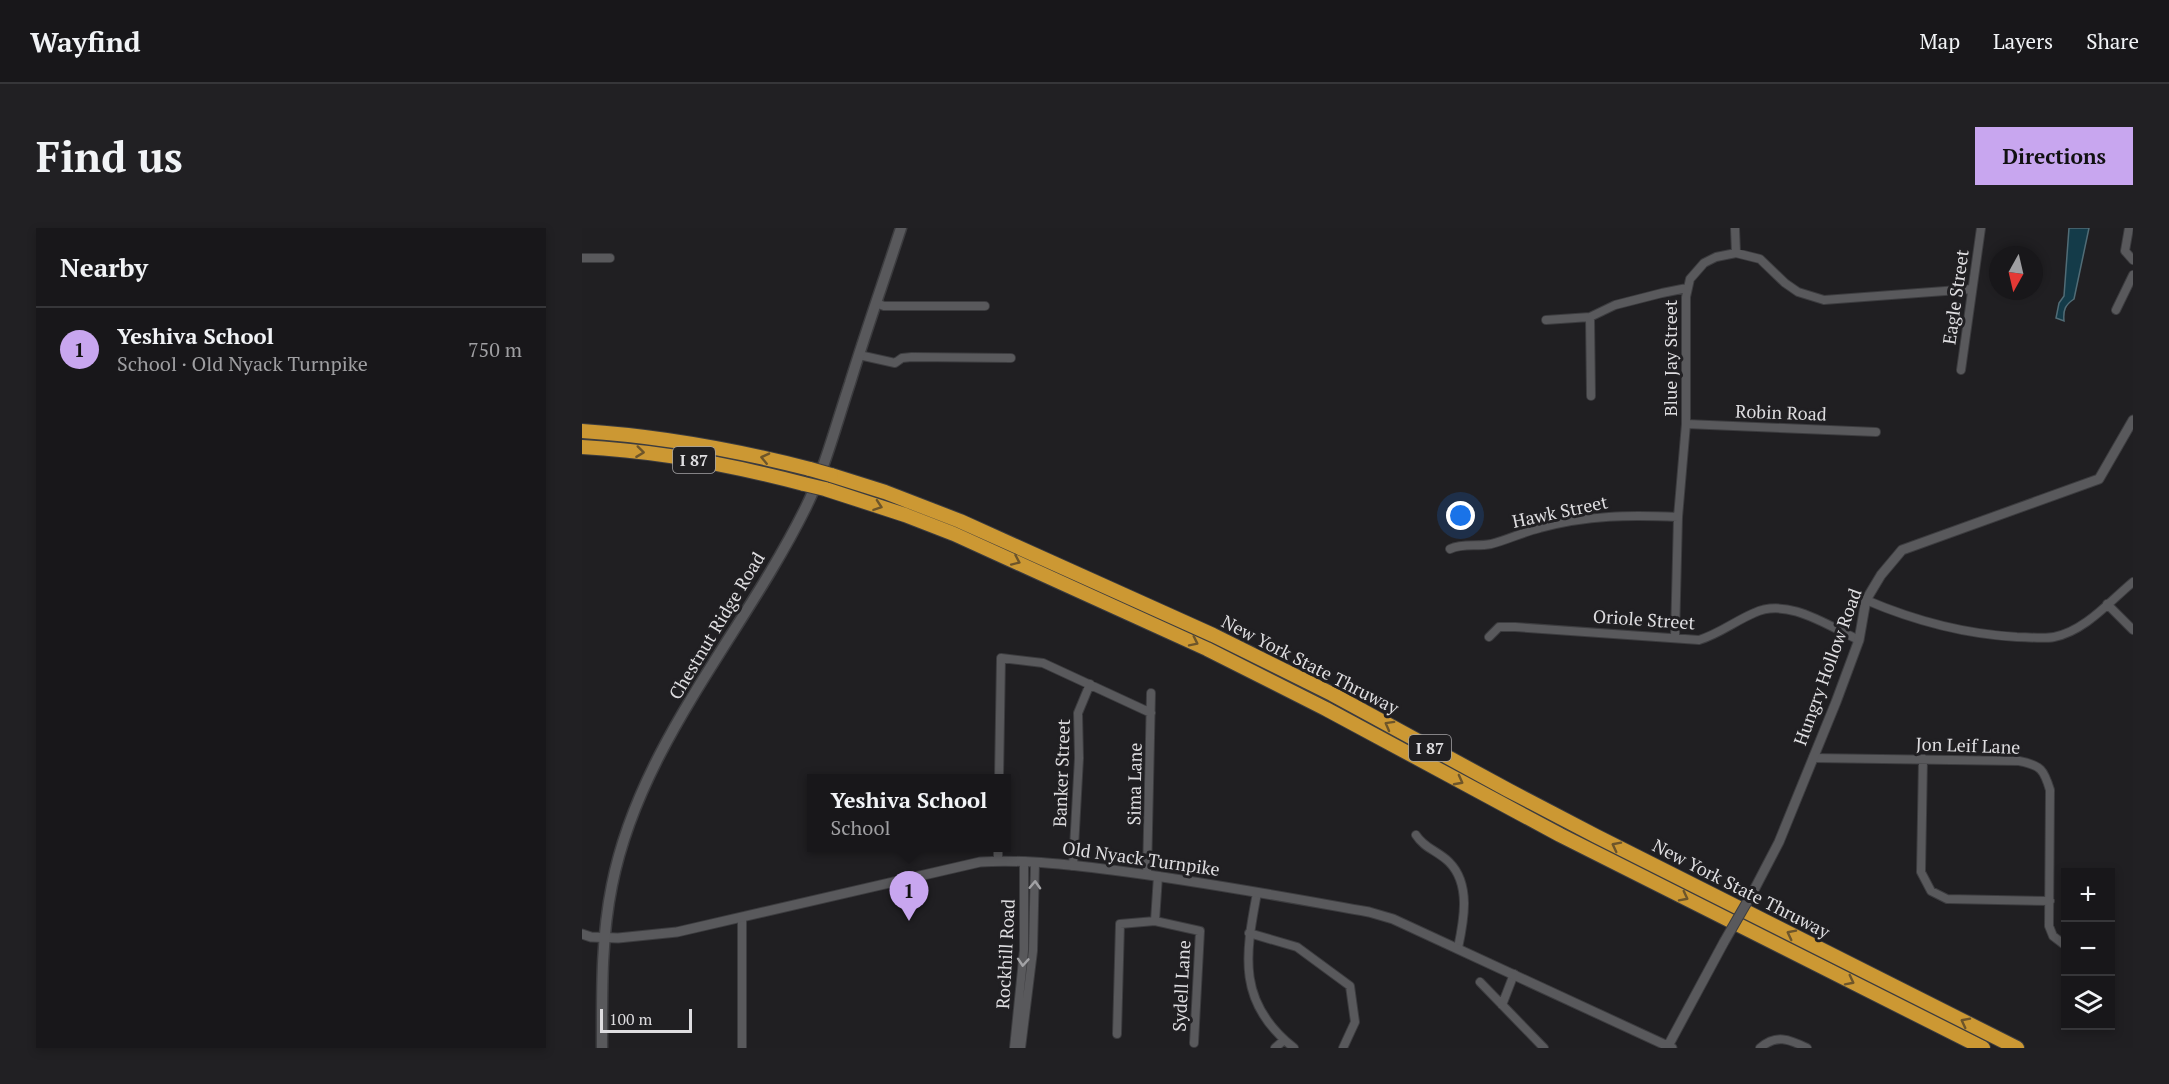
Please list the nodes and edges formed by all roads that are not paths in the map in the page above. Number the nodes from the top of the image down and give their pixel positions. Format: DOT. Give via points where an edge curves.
graph roads {
  1 [pos="901,228"];
  2 [pos="1735,228"];
  3 [pos="1981,228"];
  4 [pos="2129,228"];
  5 [pos="1736,253"];
  6 [pos="582,258"];
  7 [pos="610,258"];
  8 [pos="2133,260"];
  9 [pos="2133,275"];
  10 [pos="1687,288"];
  11 [pos="1972,289"];
  12 [pos="876,303"];
  13 [pos="985,306"];
  14 [pos="2116,310"];
  15 [pos="1590,317"];
  16 [pos="1546,320"];
  17 [pos="859,355"];
  18 [pos="1011,358"];
  19 [pos="1961,370"];
  20 [pos="1592,396"];
  21 [pos="2133,420"];
  22 [pos="1686,424"];
  23 [pos="585,431"];
  24 [pos="1876,432"];
  25 [pos="582,447"];
  26 [pos="1678,517"];
  27 [pos="1450,549"];
  28 [pos="2133,582"];
  29 [pos="1866,600"];
  30 [pos="2107,604"];
  31 [pos="2133,630"];
  32 [pos="1489,637"];
  33 [pos="1675,637"];
  34 [pos="1859,640"];
  35 [pos="1090,684"];
  36 [pos="1151,693"];
  37 [pos="1151,713"];
  38 [pos="1813,758"];
  39 [pos="1923,759"];
  40 [pos="999,774"];
  41 [pos="1416,835"];
  42 [pos="998,852"];
  43 [pos="998,861"];
  44 [pos="1024,861"];
  45 [pos="1035,862"];
  46 [pos="1073,866"];
  47 [pos="1147,875"];
  48 [pos="1158,876"];
  49 [pos="1257,893"];
  50 [pos="2050,901"];
  51 [pos="742,918"];
  52 [pos="1155,921"];
  53 [pos="1249,933"];
  54 [pos="582,934"];
  55 [pos="604,938"];
  56 [pos="2061,942"];
  57 [pos="1458,948"];
  58 [pos="1514,974"];
  59 [pos="1480,982"];
  60 [pos="1502,1005"];
  61 [pos="1117,1034"];
  62 [pos="1284,1040"];
  63 [pos="1194,1043"];
  64 [pos="1670,1047"];
  65 [pos="602,1048"];
  66 [pos="742,1048"];
  67 [pos="1014,1048"];
  68 [pos="1021,1048"];
  69 [pos="1275,1048"];
  70 [pos="1294,1048"];
  71 [pos="1343,1048"];
  72 [pos="1544,1048"];
  73 [pos="1760,1048"];
  74 [pos="1807,1048"];
  75 [pos="1983,1048"];
  76 [pos="2017,1048"];
  1 -- 12 [label="main road, Chestnut Ridge Road"];
  2 -- 5 [label="street"];
  3 -- 11 [label="street, Eagle Street"];
  4 -- 8 [label="street" via="2126,251"];
  5 -- 10 [label="street, Blue Jay Street" via="1704,263"];
  5 -- 11 [label="street" via="1760,259 1798,292 1824,300"];
  6 -- 7 [label="street"];
  9 -- 14 [label="street"];
  10 -- 15 [label="street" via="1615,305"];
  10 -- 22 [label="street, Blue Jay Street"];
  11 -- 19 [label="street, Eagle Street"];
  12 -- 13 [label="street"];
  12 -- 17 [label="main road, Chestnut Ridge Road"];
  15 -- 16 [label="street"];
  15 -- 20 [label="street"];
  17 -- 18 [label="street" via="896,363 912,357"];
  17 -- 55 [label="main road, Chestnut Ridge Road" via="805,508 644,789 612,884"];
  21 -- 29 [label="street, Hungry Hollow Road" via="2099,479 1902,550"];
  22 -- 24 [label="street, Robin Road"];
  22 -- 26 [label="street, Blue Jay Street"];
  76 -- 23 [label="highway, New York State Thruway / I 87, one-way, bridge" via="1596,836 1332,694 1214,635 978,528 831,475 720,449"];
  25 -- 75 [label="highway, New York State Thruway / I 87, one-way, bridge" via="699,461 804,484 954,534 1207,649 1550,830"];
  26 -- 27 [label="street, Hawk Street" via="1594,518 1542,527 1489,544"];
  26 -- 33 [label="street, Blue Jay Street"];
  28 -- 30 [label="street"];
  29 -- 30 [label="street" via="1946,628 2027,637 2055,637 2086,622"];
  29 -- 34 [label="street, Hungry Hollow Road"];
  30 -- 31 [label="street"];
  32 -- 33 [label="street, Oriole Street" via="1499,627"];
  33 -- 34 [label="street, Oriole Street" via="1699,640 1713,636 1752,613 1779,607"];
  34 -- 38 [label="street, Hungry Hollow Road"];
  35 -- 37 [label="street"];
  35 -- 40 [label="street" via="1043,663 1001,658"];
  35 -- 46 [label="street, Banker Street" via="1078,712"];
  36 -- 37 [label="street, Sima Lane"];
  37 -- 47 [label="street, Sima Lane"];
  38 -- 39 [label="street, Jon Leif Lane"];
  38 -- 64 [label="street, Hungry Hollow Road, bridge" via="1773,855"];
  39 -- 50 [label="street, Jon Leif Lane" via="2019,761 2037,765 2050,790"];
  39 -- 50 [label="street" via="1921,872 1931,891 1947,899"];
  41 -- 57 [label="street" via="1458,874 1464,910"];
  42 -- 43 [label="street"];
  43 -- 44 [label="street, Old Nyack Turnpike"];
  43 -- 51 [label="street, Old Nyack Turnpike" via="858,889"];
  44 -- 45 [label="street, Old Nyack Turnpike"];
  44 -- 67 [label="street, Rockhill Road, one-way" via="1024,950"];
  45 -- 46 [label="street, Old Nyack Turnpike"];
  68 -- 45 [label="street, Rockhill Road, one-way" via="1032,962"];
  46 -- 47 [label="street, Old Nyack Turnpike"];
  47 -- 48 [label="street, Old Nyack Turnpike"];
  48 -- 49 [label="street, Old Nyack Turnpike"];
  48 -- 52 [label="street"];
  49 -- 53 [label="street"];
  49 -- 57 [label="street, Old Nyack Turnpike" via="1393,919"];
  50 -- 56 [label="street, Jon Leif Lane" via="2049,926"];
  51 -- 55 [label="street, Old Nyack Turnpike" via="677,932"];
  51 -- 66 [label="street"];
  52 -- 61 [label="street" via="1120,924"];
  52 -- 63 [label="street, Sydell Lane" via="1200,931"];
  53 -- 62 [label="street" via="1249,978 1263,1014"];
  53 -- 71 [label="street" via="1297,947 1350,986 1355,1022"];
  54 -- 55 [label="street, Old Nyack Turnpike"];
  55 -- 65 [label="main road, Chestnut Ridge Road"];
  57 -- 58 [label="street, Old Nyack Turnpike"];
  58 -- 60 [label="street"];
  58 -- 64 [label="street, Old Nyack Turnpike"];
  59 -- 60 [label="street"];
  60 -- 72 [label="street"];
  62 -- 69 [label="street"];
  62 -- 70 [label="street"];
  73 -- 74 [label="street" via="1772,1040 1784,1039"];
}
